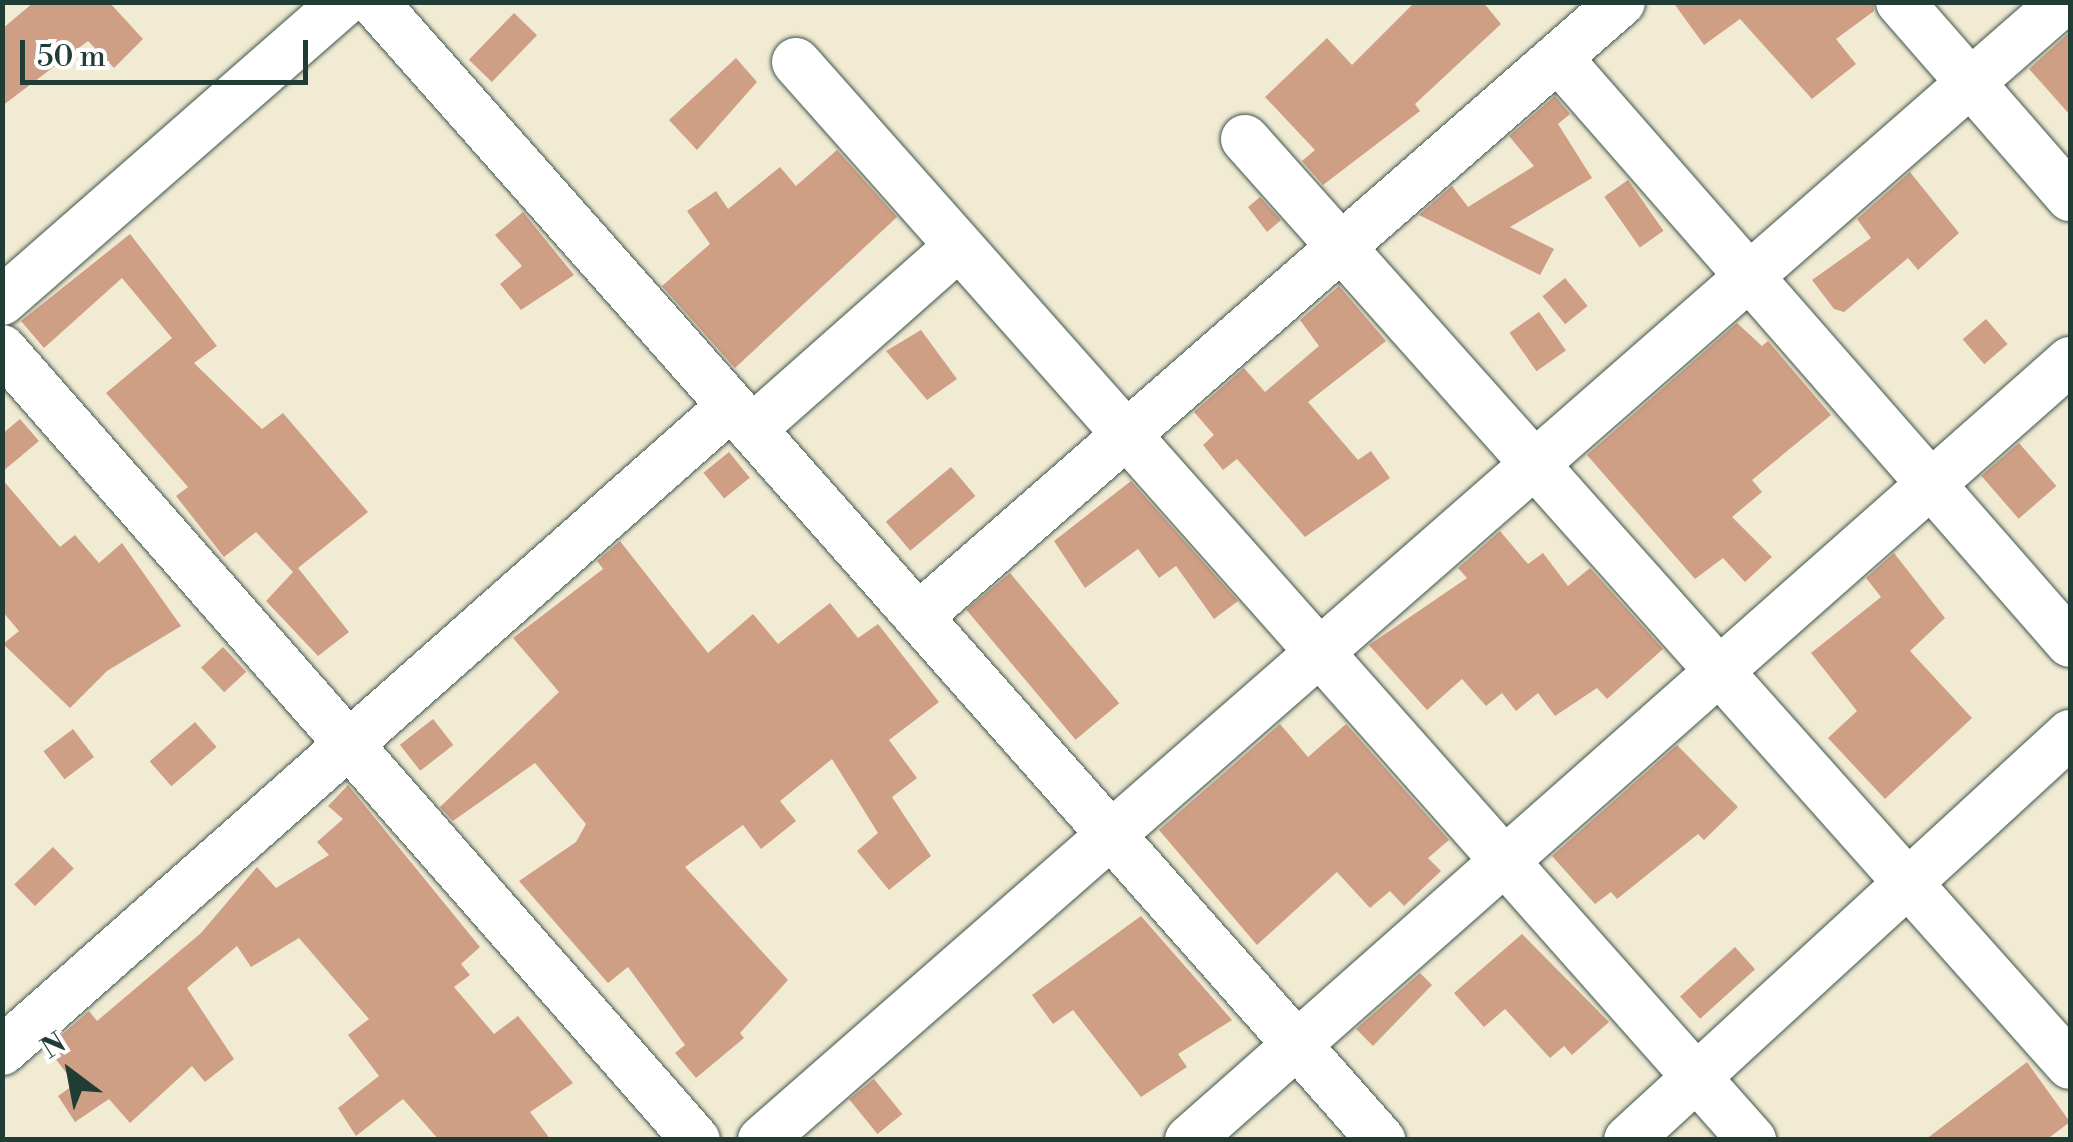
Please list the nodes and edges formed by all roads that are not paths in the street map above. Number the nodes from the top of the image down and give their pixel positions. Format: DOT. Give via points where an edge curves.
graph roads {
  1 [pos="344,2"];
  2 [pos="1621,2"];
  3 [pos="1900,2"];
  4 [pos="2063,2"];
  5 [pos="390,8"];
  6 [pos="1558,58"];
  7 [pos="796,62"];
  8 [pos="1971,83"];
  9 [pos="1244,139"];
  10 [pos="2070,197"];
  11 [pos="959,246"];
  12 [pos="1341,247"];
  13 [pos="1750,276"];
  14 [pos="2,301"];
  15 [pos="2,349"];
  16 [pos="2070,360"];
  17 [pos="741,418"];
  18 [pos="1126,435"];
  19 [pos="1534,464"];
  20 [pos="1931,484"];
  21 [pos="918,617"];
  22 [pos="2070,643"];
  23 [pos="1319,653"];
  24 [pos="1720,671"];
  25 [pos="2070,734"];
  26 [pos="349,744"];
  27 [pos="1111,835"];
  28 [pos="1504,862"];
  29 [pos="1905,882"];
  30 [pos="1297,1044"];
  31 [pos="2,1051"];
  32 [pos="2070,1066"];
  33 [pos="1697,1079"];
  34 [pos="696,1140"];
  35 [pos="762,1140"];
  36 [pos="1189,1140"];
  37 [pos="1380,1140"];
  38 [pos="1628,1140"];
  39 [pos="1752,1140"];
  1 -- 14 [label="street"];
  2 -- 6 [label="street"];
  3 -- 8 [label="street"];
  4 -- 8 [label="street"];
  5 -- 17 [label="street"];
  6 -- 12 [label="street"];
  6 -- 13 [label="street"];
  7 -- 11 [label="street"];
  8 -- 10 [label="street"];
  8 -- 13 [label="street"];
  9 -- 12 [label="street"];
  11 -- 17 [label="street"];
  11 -- 18 [label="street"];
  12 -- 18 [label="street"];
  12 -- 19 [label="street"];
  13 -- 19 [label="street"];
  13 -- 20 [label="street"];
  15 -- 26 [label="street"];
  16 -- 20 [label="street"];
  17 -- 21 [label="street"];
  17 -- 26 [label="street"];
  18 -- 21 [label="street"];
  18 -- 23 [label="street"];
  19 -- 23 [label="street"];
  19 -- 24 [label="street"];
  20 -- 22 [label="street"];
  20 -- 24 [label="street"];
  21 -- 27 [label="street"];
  23 -- 27 [label="street"];
  23 -- 28 [label="street"];
  24 -- 28 [label="street"];
  24 -- 29 [label="street"];
  25 -- 29 [label="street"];
  26 -- 31 [label="street"];
  26 -- 34 [label="street"];
  27 -- 30 [label="street"];
  27 -- 35 [label="street"];
  28 -- 30 [label="street"];
  28 -- 33 [label="street"];
  29 -- 32 [label="street"];
  29 -- 33 [label="street"];
  30 -- 36 [label="street"];
  30 -- 37 [label="street"];
  33 -- 38 [label="street"];
  33 -- 39 [label="street"];
}
